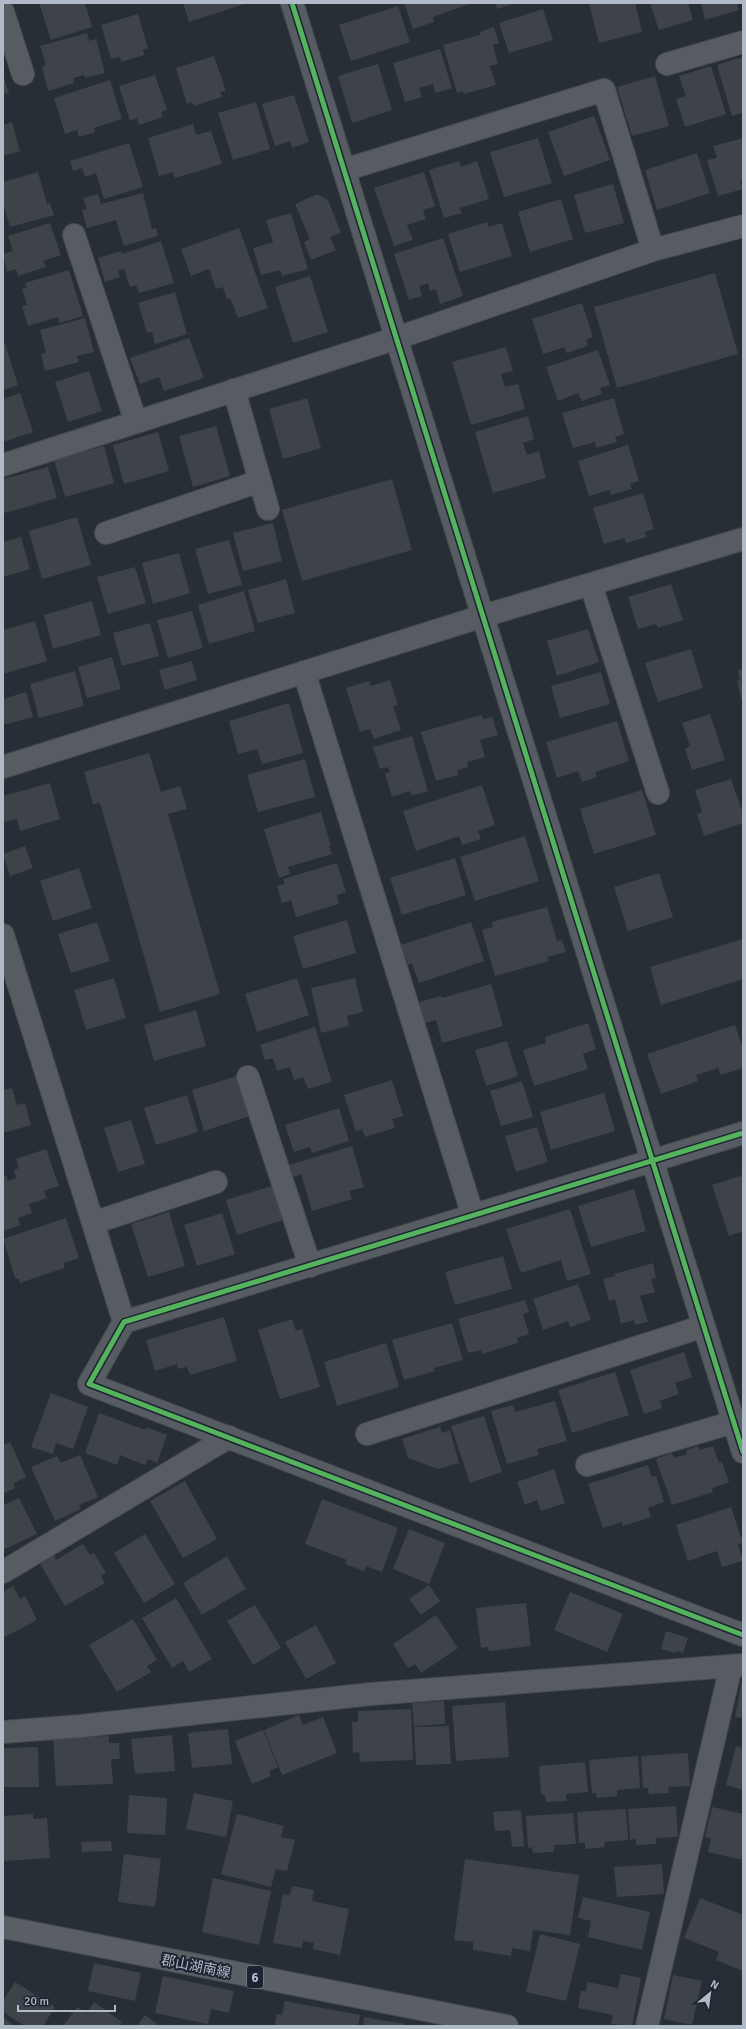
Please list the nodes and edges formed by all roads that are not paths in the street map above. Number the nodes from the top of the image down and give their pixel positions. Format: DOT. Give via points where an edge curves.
graph roads {
  1 [pos="292,3"];
  2 [pos="3,12"];
  3 [pos="743,42"];
  4 [pos="667,64"];
  5 [pos="23,74"];
  6 [pos="344,170"];
  7 [pos="743,226"];
  8 [pos="74,235"];
  9 [pos="653,250"];
  10 [pos="396,338"];
  11 [pos="234,390"];
  12 [pos="136,422"];
  13 [pos="3,466"];
  14 [pos="260,481"];
  15 [pos="268,509"];
  16 [pos="106,533"];
  17 [pos="743,539"];
  18 [pos="590,585"];
  19 [pos="483,616"];
  20 [pos="304,672"];
  21 [pos="3,767"];
  22 [pos="658,792"];
  23 [pos="3,935"];
  24 [pos="248,1077"];
  25 [pos="743,1133"];
  26 [pos="652,1162"];
  27 [pos="216,1182"];
  28 [pos="473,1216"];
  29 [pos="93,1223"];
  30 [pos="310,1266"];
  31 [pos="124,1322"];
  32 [pos="704,1326"];
  33 [pos="734,1422"];
  34 [pos="367,1434"];
  35 [pos="229,1437"];
  36 [pos="743,1452"];
  37 [pos="587,1466"];
  38 [pos="3,1572"];
  39 [pos="743,1634"];
  40 [pos="737,1665"];
  41 [pos="3,1732"];
  42 [pos="3,1928"];
  43 [pos="478,2024"];
  44 [pos="507,2026"];
  45 [pos="647,2026"];
  1 -- 6 [label="street"];
  2 -- 5 [label="street"];
  3 -- 4 [label="street"];
  6 -- 9 [label="street" via="604,90"];
  6 -- 10 [label="street"];
  7 -- 9 [label="street"];
  8 -- 12 [label="street"];
  9 -- 10 [label="street"];
  10 -- 11 [label="street"];
  10 -- 19 [label="street"];
  11 -- 12 [label="street"];
  11 -- 14 [label="street"];
  12 -- 13 [label="street"];
  14 -- 15 [label="street"];
  14 -- 16 [label="street"];
  17 -- 18 [label="street"];
  18 -- 19 [label="street"];
  18 -- 22 [label="street"];
  19 -- 20 [label="street"];
  19 -- 26 [label="street"];
  20 -- 21 [label="street"];
  20 -- 28 [label="street"];
  23 -- 29 [label="street"];
  24 -- 30 [label="street"];
  25 -- 26 [label="street"];
  26 -- 28 [label="street"];
  26 -- 32 [label="street"];
  27 -- 29 [label="street"];
  28 -- 30 [label="street"];
  29 -- 31 [label="street"];
  30 -- 31 [label="street"];
  31 -- 35 [label="street" via="89,1384"];
  32 -- 33 [label="street"];
  32 -- 34 [label="street"];
  33 -- 36 [label="street"];
  33 -- 37 [label="street"];
  35 -- 38 [label="street"];
  35 -- 39 [label="street"];
  40 -- 41 [label="street" via="371,1694 81,1726"];
  40 -- 45 [label="street"];
  42 -- 43 [label="main road, 郡山湖南線 / 6"];
  43 -- 44 [label="main road, 郡山湖南線 / 6"];
}
